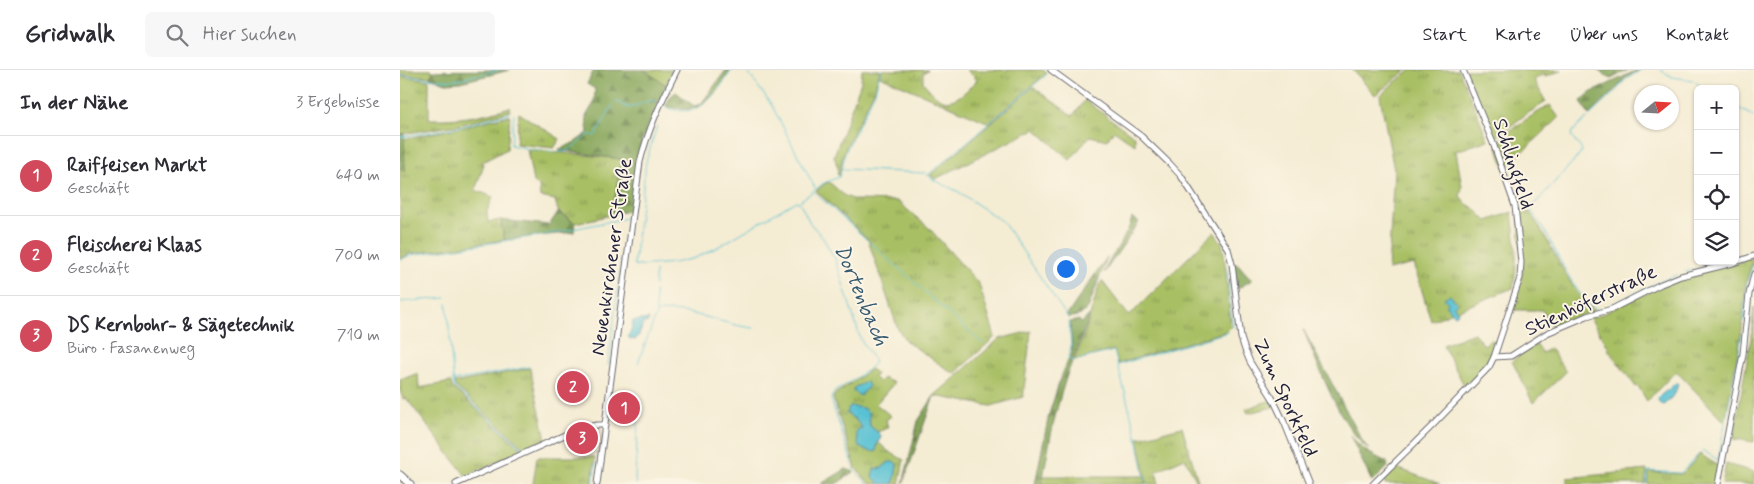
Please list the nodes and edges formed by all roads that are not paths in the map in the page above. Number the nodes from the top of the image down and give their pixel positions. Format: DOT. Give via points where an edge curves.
graph roads {
  1 [pos="677,70"];
  2 [pos="1051,70"];
  3 [pos="1462,70"];
  4 [pos="1754,256"];
  5 [pos="1754,274"];
  6 [pos="1494,357"];
  7 [pos="605,425"];
  8 [pos="400,475"];
  9 [pos="410,484"];
  10 [pos="456,484"];
  11 [pos="597,484"];
  12 [pos="1309,484"];
  13 [pos="1373,484"];
  14 [pos="1718,484"];
  1 -- 7 [label="street, Neuenkirchener Straße" via="652,125 640,162"];
  2 -- 12 [label="street, Zum Sporkfeld" via="1141,136 1170,164 1228,249 1243,344 1285,424"];
  3 -- 6 [label="street, Schlingfeld" via="1493,143 1514,206 1520,252 1520,278"];
  4 -- 6 [label="street, Stienhöferstraße" via="1681,276 1612,309 1547,333 1511,356"];
  5 -- 14 [label="street" via="1744,354"];
  6 -- 13 [label="street" via="1479,378"];
  7 -- 10 [label="street" via="580,428"];
  7 -- 11 [label="street, Neuenkirchener Straße"];
  8 -- 9 [label="main road"];
}
